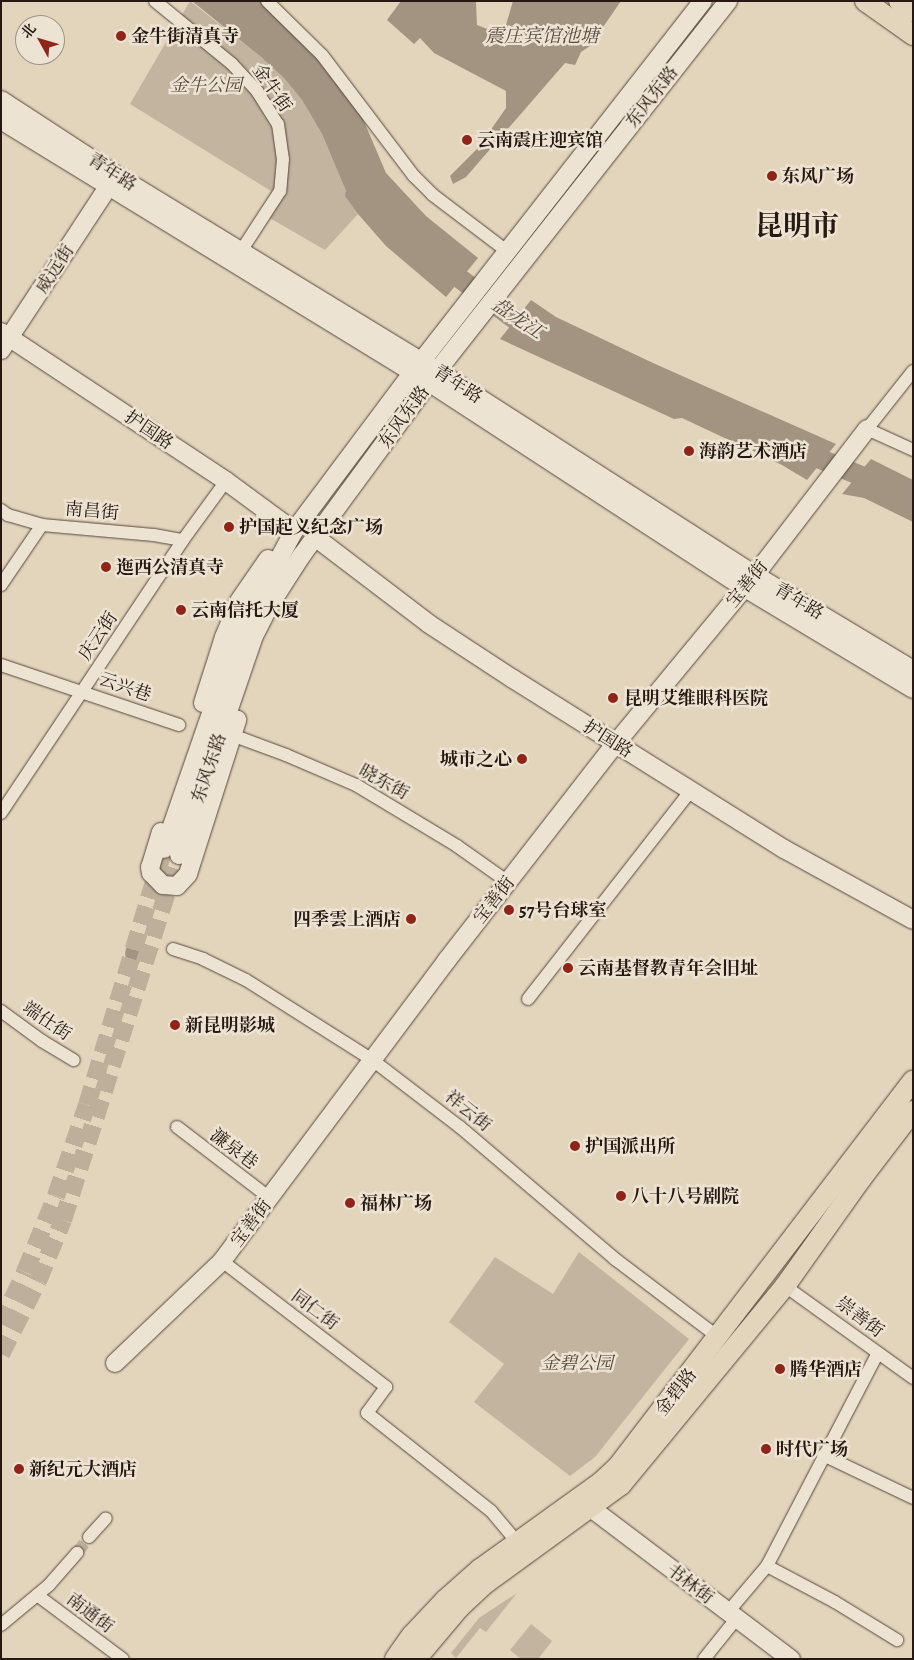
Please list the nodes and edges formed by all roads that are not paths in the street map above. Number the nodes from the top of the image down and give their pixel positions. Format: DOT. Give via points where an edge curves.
graph roads {
  1 [pos="155,1"];
  2 [pos="267,1"];
  3 [pos="703,1"];
  4 [pos="728,1"];
  5 [pos="865,1"];
  6 [pos="899,1"];
  7 [pos="913,12"];
  8 [pos="913,35"];
  9 [pos="1,100"];
  10 [pos="1,120"];
  11 [pos="108,187"];
  12 [pos="241,251"];
  13 [pos="503,259"];
  14 [pos="4,340"];
  15 [pos="417,367"];
  16 [pos="913,371"];
  17 [pos="433,377"];
  18 [pos="867,429"];
  19 [pos="913,450"];
  20 [pos="226,482"];
  21 [pos="1,510"];
  22 [pos="42,525"];
  23 [pos="294,531"];
  24 [pos="315,537"];
  25 [pos="183,540"];
  26 [pos="302,555"];
  27 [pos="750,581"];
  28 [pos="1,585"];
  29 [pos="1,665"];
  30 [pos="913,670"];
  31 [pos="913,689"];
  32 [pos="82,691"];
  33 [pos="179,725"];
  34 [pos="232,736"];
  35 [pos="616,743"];
  36 [pos="690,792"];
  37 [pos="1,813"];
  38 [pos="508,882"];
  39 [pos="913,920"];
  40 [pos="173,949"];
  41 [pos="528,1000"];
  42 [pos="1,1011"];
  43 [pos="371,1059"];
  44 [pos="74,1060"];
  45 [pos="913,1081"];
  46 [pos="913,1111"];
  47 [pos="177,1127"];
  48 [pos="270,1198"];
  49 [pos="222,1261"];
  50 [pos="785,1286"];
  51 [pos="718,1337"];
  52 [pos="878,1353"];
  53 [pos="115,1363"];
  54 [pos="913,1378"];
  55 [pos="822,1455"];
  56 [pos="913,1498"];
  57 [pos="591,1508"];
  58 [pos="106,1518"];
  59 [pos="90,1537"];
  60 [pos="517,1542"];
  61 [pos="77,1553"];
  62 [pos="767,1566"];
  63 [pos="37,1595"];
  64 [pos="732,1616"];
  65 [pos="1,1624"];
  66 [pos="897,1640"];
  67 [pos="122,1659"];
  68 [pos="395,1659"];
  69 [pos="416,1659"];
  70 [pos="704,1659"];
  71 [pos="791,1659"];
  1 -- 12 [label="street, 金牛街" via="232,64 257,91 278,124 283,159 280,191"];
  2 -- 13 [label="street" via="322,55 414,176"];
  3 -- 13 [label="main road, 东风东路"];
  4 -- 17 [label="main road, 东风东路"];
  5 -- 8 [label="main road"];
  6 -- 7 [label="main road"];
  9 -- 12 [label="main road, 青年路"];
  10 -- 11 [label="main road, 青年路"];
  11 -- 14 [label="main road, 威远街"];
  11 -- 15 [label="main road, 青年路"];
  12 -- 15 [label="main road, 青年路"];
  13 -- 15 [label="main road, 东风东路"];
  14 -- 20 [label="main road, 护国路"];
  15 -- 17 [label="main road, 青年路"];
  15 -- 23 [label="main road, 东风东路"];
  16 -- 18 [label="street"];
  17 -- 24 [label="main road, 东风东路"];
  17 -- 27 [label="main road, 青年路"];
  18 -- 19 [label="street"];
  18 -- 27 [label="main road, 宝善街"];
  20 -- 23 [label="main road, 护国路"];
  20 -- 25 [label="street, 庆云街"];
  21 -- 22 [label="street, 南昌街"];
  22 -- 25 [label="street, 南昌街"];
  22 -- 28 [label="street"];
  23 -- 26 [label="main road, 东风东路" via="239,633 172,852 254,636"];
  23 -- 34 [label="main road" via="264,563 239,601 224,637 150,867 154,878 163,885 177,886 188,874"];
  24 -- 26 [label="main road, 东风东路"];
  24 -- 35 [label="main road, 护国路" via="429,624"];
  25 -- 32 [label="street, 庆云街"];
  26 -- 34 [label="main road" via="256,662"];
  27 -- 30 [label="main road, 青年路"];
  27 -- 31 [label="main road, 青年路"];
  27 -- 35 [label="main road, 宝善街"];
  29 -- 32 [label="street, 云兴巷"];
  32 -- 33 [label="street, 云兴巷"];
  32 -- 37 [label="street, 庆云街"];
  34 -- 38 [label="street, 晓东街" via="286,754 356,785"];
  35 -- 36 [label="main road, 护国路"];
  35 -- 38 [label="main road, 宝善街"];
  36 -- 39 [label="main road, 护国路" via="784,849"];
  36 -- 41 [label="street"];
  38 -- 43 [label="main road, 宝善街"];
  40 -- 43 [label="street, 祥云街" via="203,959 246,980"];
  42 -- 44 [label="street, 端仕街"];
  43 -- 48 [label="main road, 宝善街"];
  43 -- 51 [label="street, 祥云街" via="460,1127 615,1258"];
  45 -- 51 [label="main road, 金碧路"];
  46 -- 50 [label="main road, 金碧路"];
  47 -- 48 [label="street, 濂泉巷"];
  48 -- 49 [label="main road, 宝善街"];
  49 -- 53 [label="main road, 宝善街"];
  49 -- 60 [label="street, 同仁街" via="386,1387 366,1413 491,1511"];
  50 -- 52 [label="street, 崇善街"];
  50 -- 57 [label="main road, 金碧路" via="621,1485"];
  51 -- 60 [label="main road, 金碧路" via="619,1465 601,1482"];
  52 -- 54 [label="street, 崇善街"];
  52 -- 55 [label="street"];
  55 -- 56 [label="street"];
  55 -- 62 [label="street"];
  57 -- 64 [label="main road, 书林街"];
  57 -- 69 [label="main road, 金碧路" via="486,1583 459,1608"];
  58 -- 59 [label="street"];
  60 -- 68 [label="main road, 金碧路" via="445,1600 412,1635"];
  61 -- 63 [label="street"];
  62 -- 64 [label="street"];
  62 -- 66 [label="street"];
  63 -- 65 [label="street"];
  63 -- 67 [label="street, 南通街"];
  64 -- 70 [label="street"];
  64 -- 71 [label="main road, 书林街"];
}
